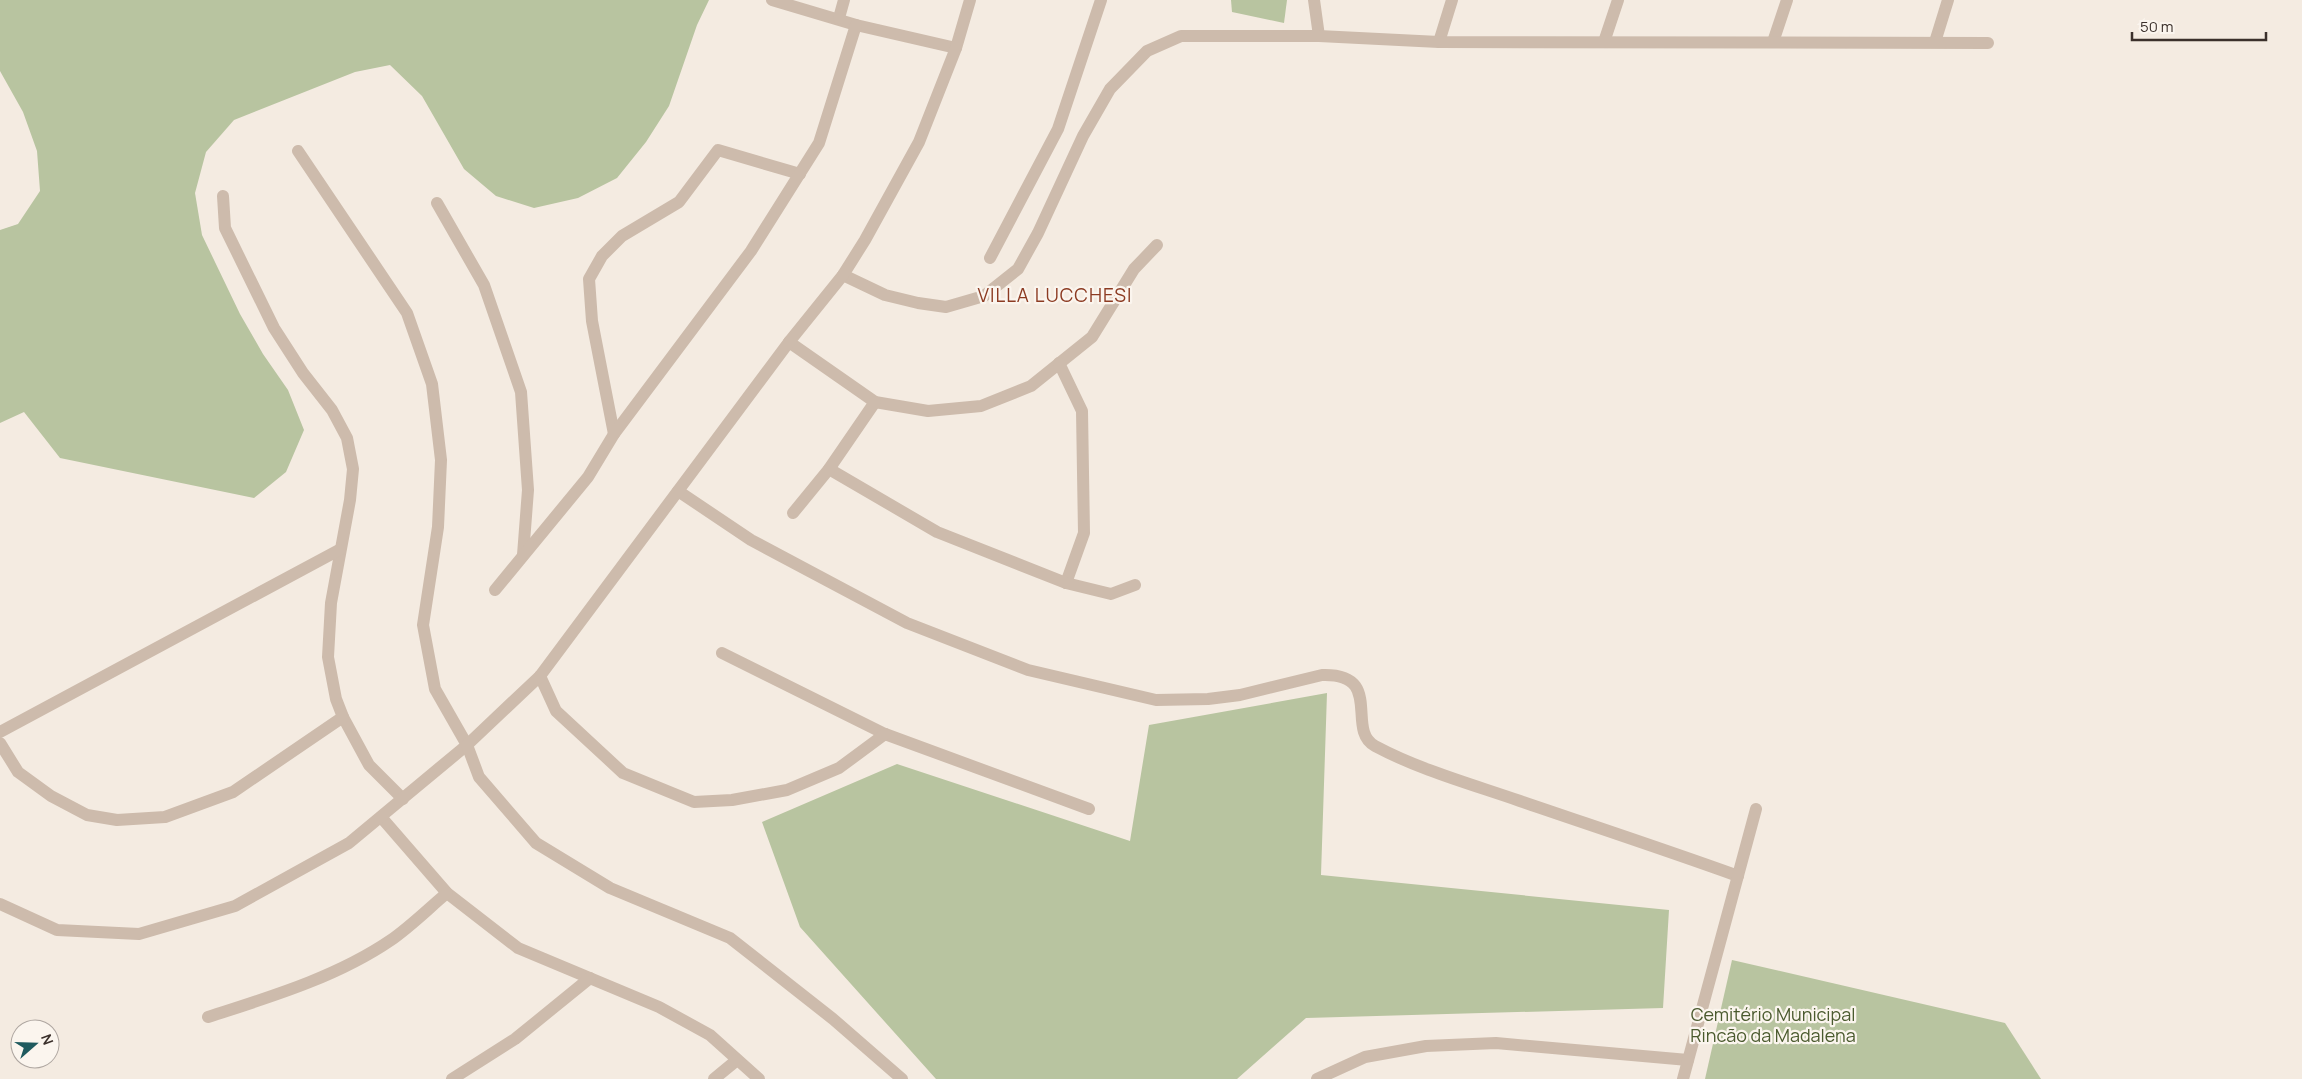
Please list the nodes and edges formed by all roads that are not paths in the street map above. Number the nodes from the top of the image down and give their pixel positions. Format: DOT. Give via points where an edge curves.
graph roads {
  1 [pos="772,0"];
  2 [pos="844,0"];
  3 [pos="970,0"];
  4 [pos="1101,0"];
  5 [pos="1314,0"];
  6 [pos="1452,0"];
  7 [pos="1618,0"];
  8 [pos="1787,0"];
  9 [pos="1948,0"];
  10 [pos="839,18"];
  11 [pos="856,25"];
  12 [pos="1319,36"];
  13 [pos="1439,42"];
  14 [pos="1604,42"];
  15 [pos="1773,42"];
  16 [pos="1935,42"];
  17 [pos="1988,42"];
  18 [pos="956,48"];
  19 [pos="298,151"];
  20 [pos="800,174"];
  21 [pos="223,196"];
  22 [pos="438,203"];
  23 [pos="1156,245"];
  24 [pos="990,258"];
  25 [pos="843,275"];
  26 [pos="790,342"];
  27 [pos="1059,364"];
  28 [pos="875,402"];
  29 [pos="614,434"];
  30 [pos="829,468"];
  31 [pos="678,491"];
  32 [pos="793,513"];
  33 [pos="339,550"];
  34 [pos="523,555"];
  35 [pos="1066,583"];
  36 [pos="1136,585"];
  37 [pos="495,590"];
  38 [pos="722,654"];
  39 [pos="540,676"];
  40 [pos="343,717"];
  41 [pos="0,732"];
  42 [pos="885,734"];
  43 [pos="0,743"];
  44 [pos="467,745"];
  45 [pos="402,799"];
  46 [pos="1756,809"];
  47 [pos="1090,810"];
  48 [pos="381,816"];
  49 [pos="1738,876"];
  50 [pos="447,893"];
  51 [pos="0,904"];
  52 [pos="590,978"];
  53 [pos="208,1016"];
  54 [pos="737,1060"];
  55 [pos="1688,1060"];
  56 [pos="452,1079"];
  57 [pos="714,1079"];
  58 [pos="759,1079"];
  59 [pos="902,1079"];
  60 [pos="1317,1079"];
  61 [pos="1683,1079"];
  1 -- 10 [label="street"];
  2 -- 10 [label="street"];
  3 -- 18 [label="street"];
  4 -- 24 [label="street" via="1058,129"];
  5 -- 12 [label="street"];
  6 -- 13 [label="street"];
  7 -- 14 [label="street"];
  8 -- 15 [label="street"];
  9 -- 16 [label="street"];
  10 -- 11 [label="street"];
  11 -- 18 [label="street"];
  11 -- 20 [label="street" via="819,143"];
  12 -- 13 [label="street"];
  12 -- 25 [label="street" via="1181,36 1147,52 1110,89 1083,136 1018,269 984,296 946,306 918,303 886,295"];
  13 -- 14 [label="street"];
  14 -- 15 [label="street"];
  15 -- 16 [label="street"];
  16 -- 17 [label="street"];
  18 -- 25 [label="street" via="919,142"];
  19 -- 44 [label="street" via="407,314 432,384 441,460 438,527 423,625 435,689"];
  20 -- 29 [label="street" via="751,251"];
  20 -- 29 [label="street" via="718,150 678,202 622,236 602,256 589,279 592,321"];
  21 -- 33 [label="street" via="225,228 274,328 332,410 347,438 353,469"];
  22 -- 34 [label="street" via="484,285 521,392 528,490"];
  23 -- 27 [label="street" via="1134,269 1092,337"];
  25 -- 26 [label="street"];
  26 -- 28 [label="street"];
  26 -- 31 [label="street"];
  27 -- 28 [label="street" via="1031,386 981,406 928,411"];
  27 -- 35 [label="street" via="1082,411 1084,533"];
  28 -- 30 [label="street"];
  29 -- 34 [label="street" via="588,477"];
  30 -- 32 [label="street"];
  30 -- 35 [label="street" via="937,532"];
  31 -- 39 [label="street"];
  31 -- 49 [label="street" via="751,540 907,623 1028,670 1156,700 1240,695 1322,674 1334,674 1344,678 1360,694 1363,732 1374,745 1439,774"];
  33 -- 40 [label="street" via="331,603 328,657 336,700"];
  33 -- 41 [label="street"];
  34 -- 37 [label="street"];
  35 -- 36 [label="street" via="1111,594"];
  38 -- 42 [label="street"];
  39 -- 42 [label="street" via="556,711 622,773 694,802 732,800 787,790 839,768"];
  39 -- 44 [label="street"];
  40 -- 43 [label="street" via="233,792 156,818 117,820 87,815 51,796 18,772"];
  40 -- 45 [label="street" via="369,766"];
  42 -- 47 [label="street"];
  44 -- 45 [label="street"];
  44 -- 59 [label="street" via="479,777 536,843 610,888 730,938 834,1019"];
  45 -- 48 [label="street"];
  46 -- 49 [label="street"];
  48 -- 50 [label="street"];
  48 -- 51 [label="street" via="349,843 235,906 139,934 57,930"];
  49 -- 55 [label="street"];
  50 -- 52 [label="street" via="518,948"];
  50 -- 53 [label="street" via="392,940 330,974"];
  52 -- 54 [label="street" via="659,1007 710,1034"];
  52 -- 56 [label="street" via="515,1039"];
  54 -- 57 [label="street"];
  54 -- 58 [label="street"];
  55 -- 60 [label="street" via="1496,1043 1426,1046 1365,1057"];
  55 -- 61 [label="street"];
}
